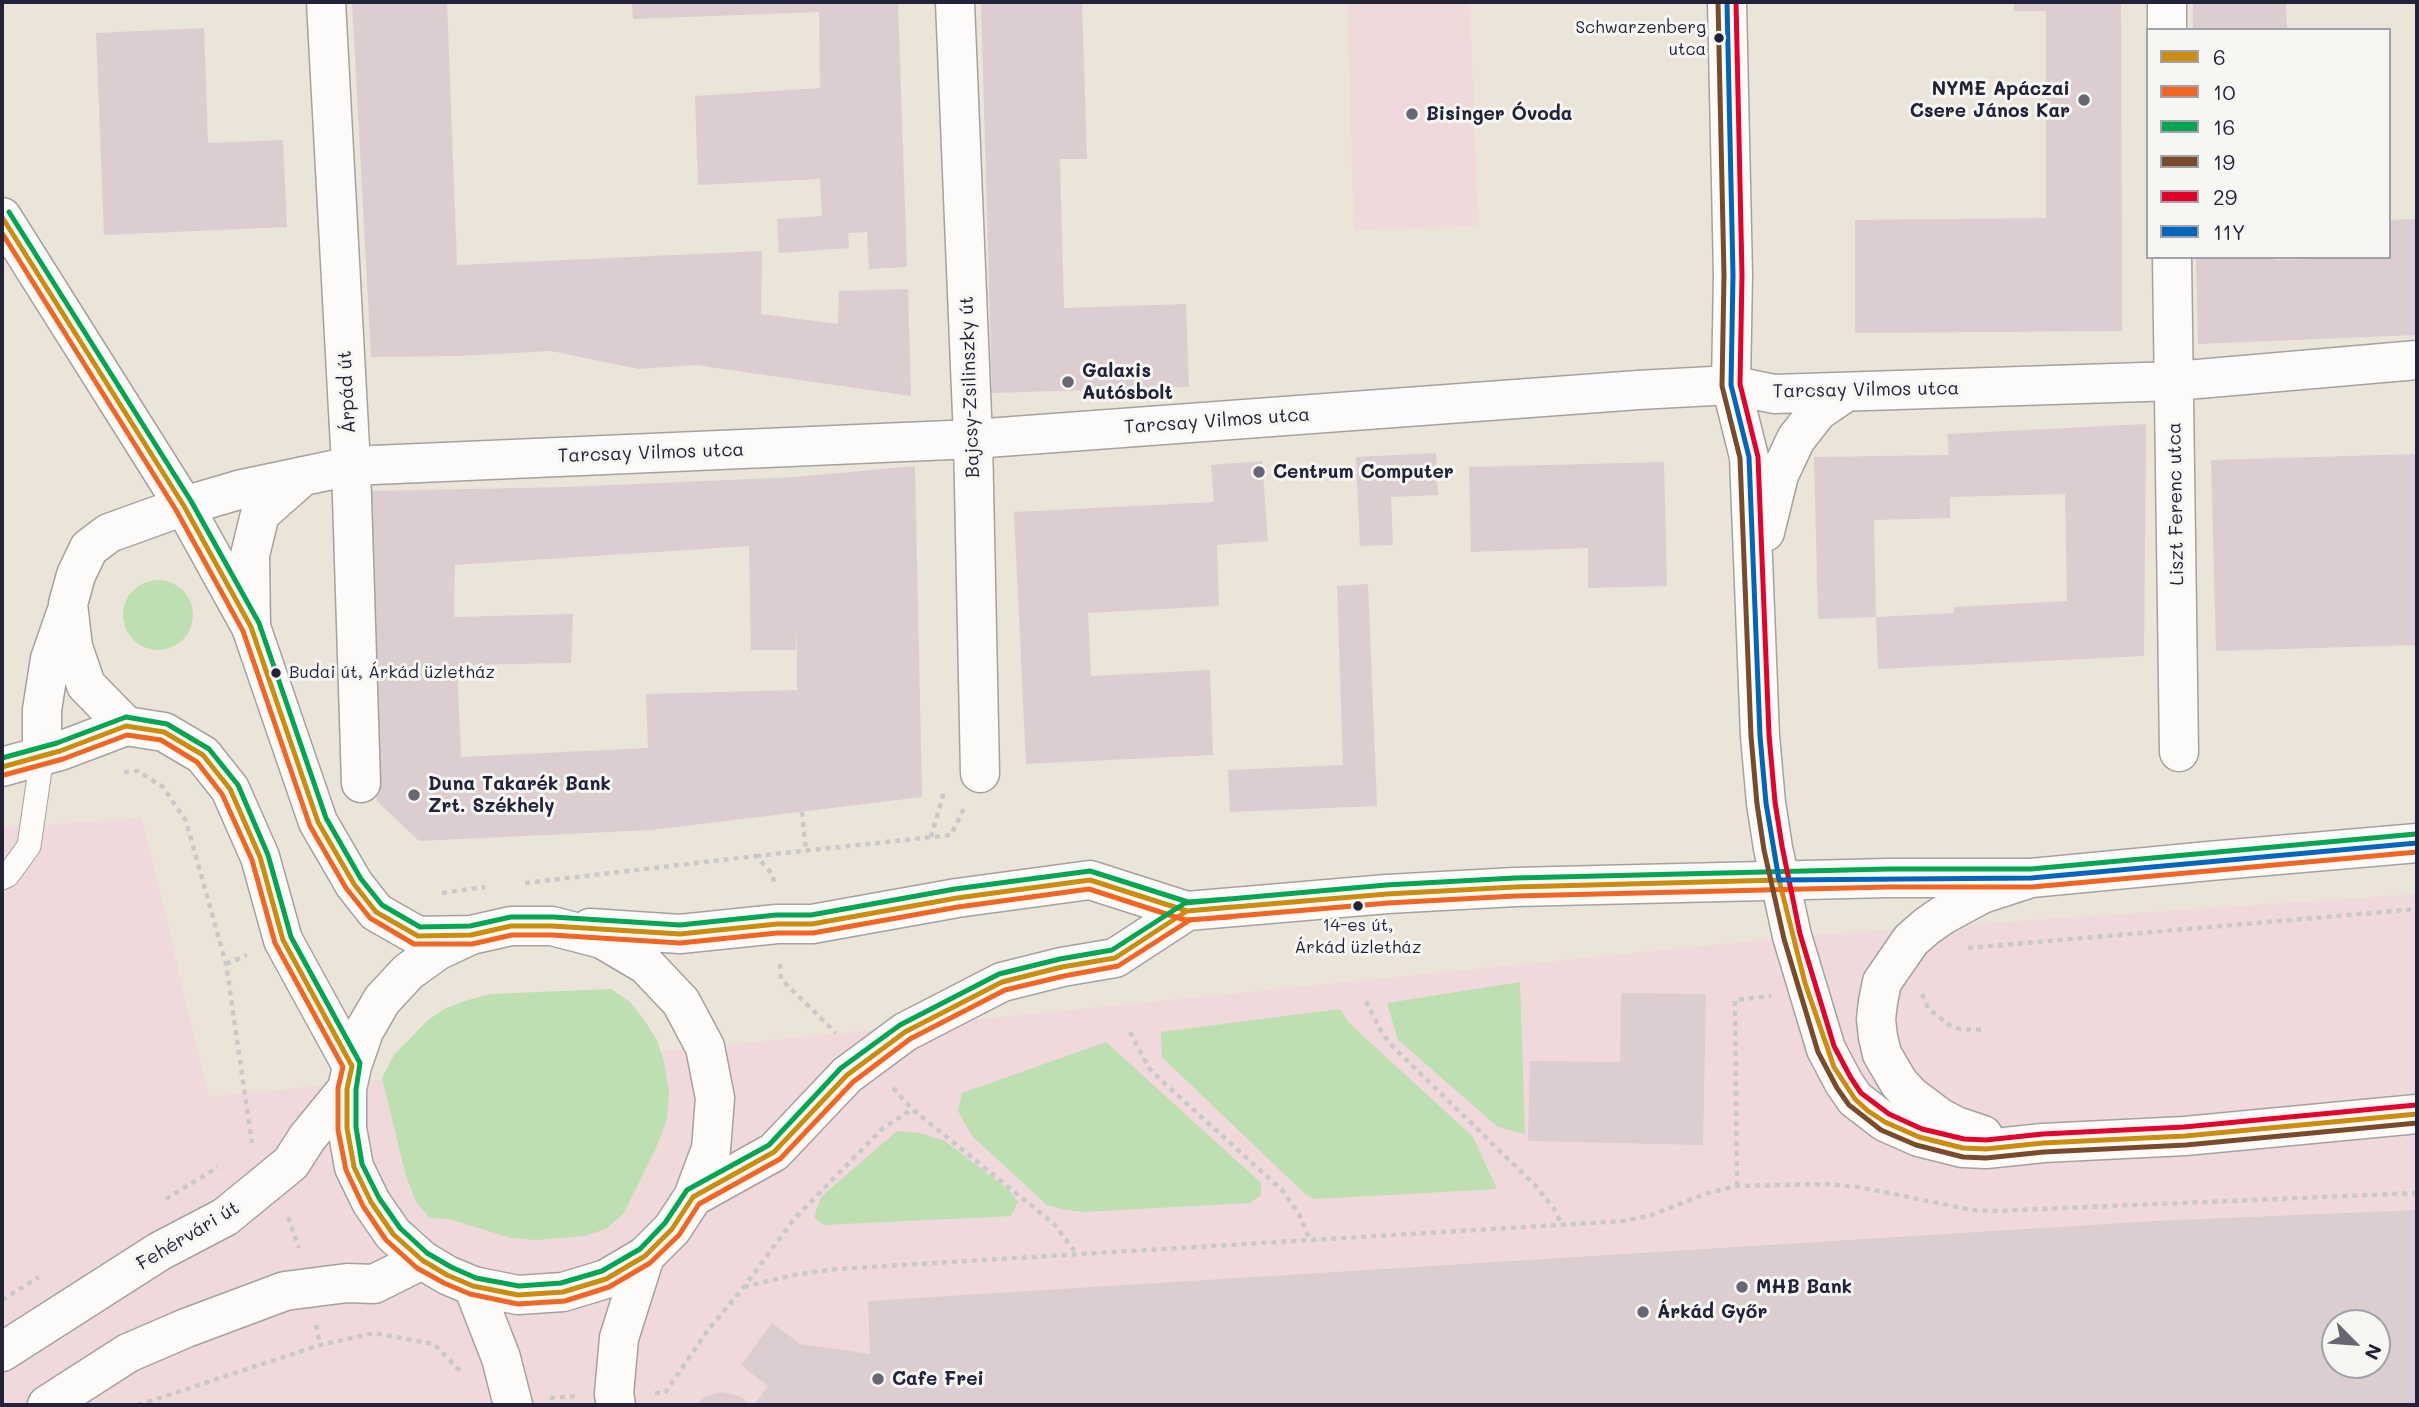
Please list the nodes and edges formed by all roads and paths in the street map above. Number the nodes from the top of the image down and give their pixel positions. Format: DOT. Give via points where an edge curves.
graph roads {
  1 [pos="326,2"];
  2 [pos="955,2"];
  3 [pos="1727,2"];
  4 [pos="2167,2"];
  5 [pos="2167,28"];
  6 [pos="2,217"];
  7 [pos="2172,259"];
  8 [pos="2417,359"];
  9 [pos="2175,381"];
  10 [pos="1731,385"];
  11 [pos="1846,392"];
  12 [pos="973,439"];
  13 [pos="351,466"];
  14 [pos="304,475"];
  15 [pos="184,506"];
  16 [pos="68,604"];
  17 [pos="1755,614"];
  18 [pos="251,627"];
  19 [pos="126,726"];
  20 [pos="2179,752"];
  21 [pos="42,756"];
  22 [pos="2,767"];
  23 [pos="113,772"];
  24 [pos="980,773"];
  25 [pos="361,783"];
  26 [pos="944,792"];
  27 [pos="802,812"];
  28 [pos="951,835"];
  29 [pos="931,837"];
  30 [pos="2417,844"];
  31 [pos="806,851"];
  32 [pos="756,856"];
  33 [pos="2,878"];
  34 [pos="2031,878"];
  35 [pos="1779,880"];
  36 [pos="515,884"];
  37 [pos="488,887"];
  38 [pos="435,893"];
  39 [pos="2417,909"];
  40 [pos="1187,911"];
  41 [pos="777,923"];
  42 [pos="552,926"];
  43 [pos="471,935"];
  44 [pos="1964,948"];
  45 [pos="1919,986"];
  46 [pos="1735,1000"];
  47 [pos="1366,1001"];
  48 [pos="1986,1030"];
  49 [pos="1130,1032"];
  50 [pos="836,1033"];
  51 [pos="349,1078"];
  52 [pos="2417,1114"];
  53 [pos="2043,1143"];
  54 [pos="272,1181"];
  55 [pos="1737,1186"];
  56 [pos="2417,1193"];
  57 [pos="693,1197"];
  58 [pos="1562,1225"];
  59 [pos="1310,1240"];
  60 [pos="1077,1254"];
  61 [pos="645,1256"];
  62 [pos="422,1260"];
  63 [pos="473,1286"];
  64 [pos="744,1287"];
  65 [pos="2,1352"];
  66 [pos="464,1381"];
  67 [pos="615,1400"];
  68 [pos="47,1405"];
  69 [pos="138,1405"];
  70 [pos="513,1405"];
  1 -- 13 [label="street, Árpád út"];
  2 -- 12 [label="street, Bajcsy-Zsilinszky út"];
  3 -- 10 [label="street"];
  4 -- 5 [label="street"];
  6 -- 15 [label="street"];
  7 -- 9 [label="street, Liszt Ferenc utca"];
  8 -- 9 [label="street, Tarcsay Vilmos utca"];
  9 -- 11 [label="street, Tarcsay Vilmos utca"];
  9 -- 20 [label="street, Liszt Ferenc utca"];
  10 -- 11 [label="street, Tarcsay Vilmos utca" via="1774,394"];
  10 -- 12 [label="street, Tarcsay Vilmos utca"];
  10 -- 17 [label="street" via="1749,457"];
  11 -- 17 [label="street" via="1806,425 1779,475 1761,553"];
  12 -- 13 [label="street, Tarcsay Vilmos utca"];
  12 -- 24 [label="street, Bajcsy-Zsilinszky út"];
  13 -- 14 [label="street, Tarcsay Vilmos utca"];
  13 -- 25 [label="street, Árpád út"];
  14 -- 15 [label="street, Tarcsay Vilmos utca"];
  14 -- 18 [label="street" via="260,514 250,555"];
  15 -- 16 [label="street, Tarcsay Vilmos utca" via="109,533 89,548"];
  15 -- 18 [label="street"];
  16 -- 19 [label="street, Tarcsay Vilmos utca" via="73,647 86,685"];
  16 -- 21 [label="street, Tarcsay Vilmos utca" via="50,659 42,710"];
  17 -- 35 [label="street" via="1760,736"];
  18 -- 43 [label="street" via="318,822 354,884 376,912 418,936"];
  19 -- 21 [label="street"];
  19 -- 51 [label="street" via="164,732 203,755 230,789 260,857 283,940"];
  21 -- 22 [label="street"];
  21 -- 33 [label="lane" via="29,846"];
  23 -- 54 [label="path" via="138,771 163,787 187,821 226,964 252,1147"];
  26 -- 29 [label="path"];
  27 -- 31 [label="path"];
  28 -- 29 [label="path"];
  29 -- 31 [label="path"];
  30 -- 34 [label="street"];
  31 -- 32 [label="path"];
  32 -- 36 [label="path"];
  32 -- 41 [label="path" via="773,875"];
  34 -- 35 [label="street"];
  34 -- 53 [label="street" via="1982,894 1943,915 1911,940 1882,982 1876,1019 1882,1054 1899,1083 1925,1107 1956,1126 1987,1137"];
  35 -- 40 [label="street" via="1438,891"];
  35 -- 53 [label="street" via="1819,1028 1855,1099 1885,1122 1940,1144 1986,1149"];
  37 -- 38 [label="path"];
  39 -- 44 [label="path"];
  40 -- 41 [label="street" via="1090,880 812,924"];
  40 -- 57 [label="street" via="1115,958 1002,982 905,1032 847,1075 774,1152"];
  41 -- 42 [label="street" via="680,934"];
  41 -- 50 [label="path" via="781,979"];
  42 -- 43 [label="street" via="511,926"];
  42 -- 57 [label="street" via="601,939 646,965 681,1002 699,1036 715,1098 711,1149"];
  43 -- 51 [label="street" via="408,972 382,1000 364,1031"];
  45 -- 48 [label="path" via="1928,1008 1939,1019 1960,1029"];
  46 -- 55 [label="path"];
  47 -- 58 [label="path" via="1395,1049 1535,1185"];
  49 -- 59 [label="path" via="1163,1082 1282,1190"];
  51 -- 54 [label="street, Fehérvári út" via="291,1163"];
  51 -- 62 [label="street" via="347,1128 355,1167 393,1234"];
  52 -- 53 [label="street" via="2185,1136"];
  54 -- 65 [label="street, Fehérvári út" via="225,1217 160,1251"];
  55 -- 56 [label="path" via="1859,1187 1994,1211"];
  55 -- 58 [label="path" via="1636,1219"];
  57 -- 61 [label="street" via="672,1229"];
  58 -- 59 [label="path"];
  59 -- 60 [label="path"];
  60 -- 64 [label="path" via="836,1269"];
  60 -- 64 [label="path" via="1053,1223 912,1110 882,1129 794,1219"];
  61 -- 63 [label="street" via="606,1279 563,1292 518,1295"];
  61 -- 67 [label="street" via="619,1338"];
  62 -- 63 [label="street"];
  62 -- 68 [label="street" via="374,1284 285,1291 186,1328 128,1353"];
  63 -- 70 [label="street" via="501,1358"];
  64 -- 67 [label="path" via="665,1393"];
  66 -- 69 [label="path" via="460,1370 433,1344 374,1333 320,1345"];
}
